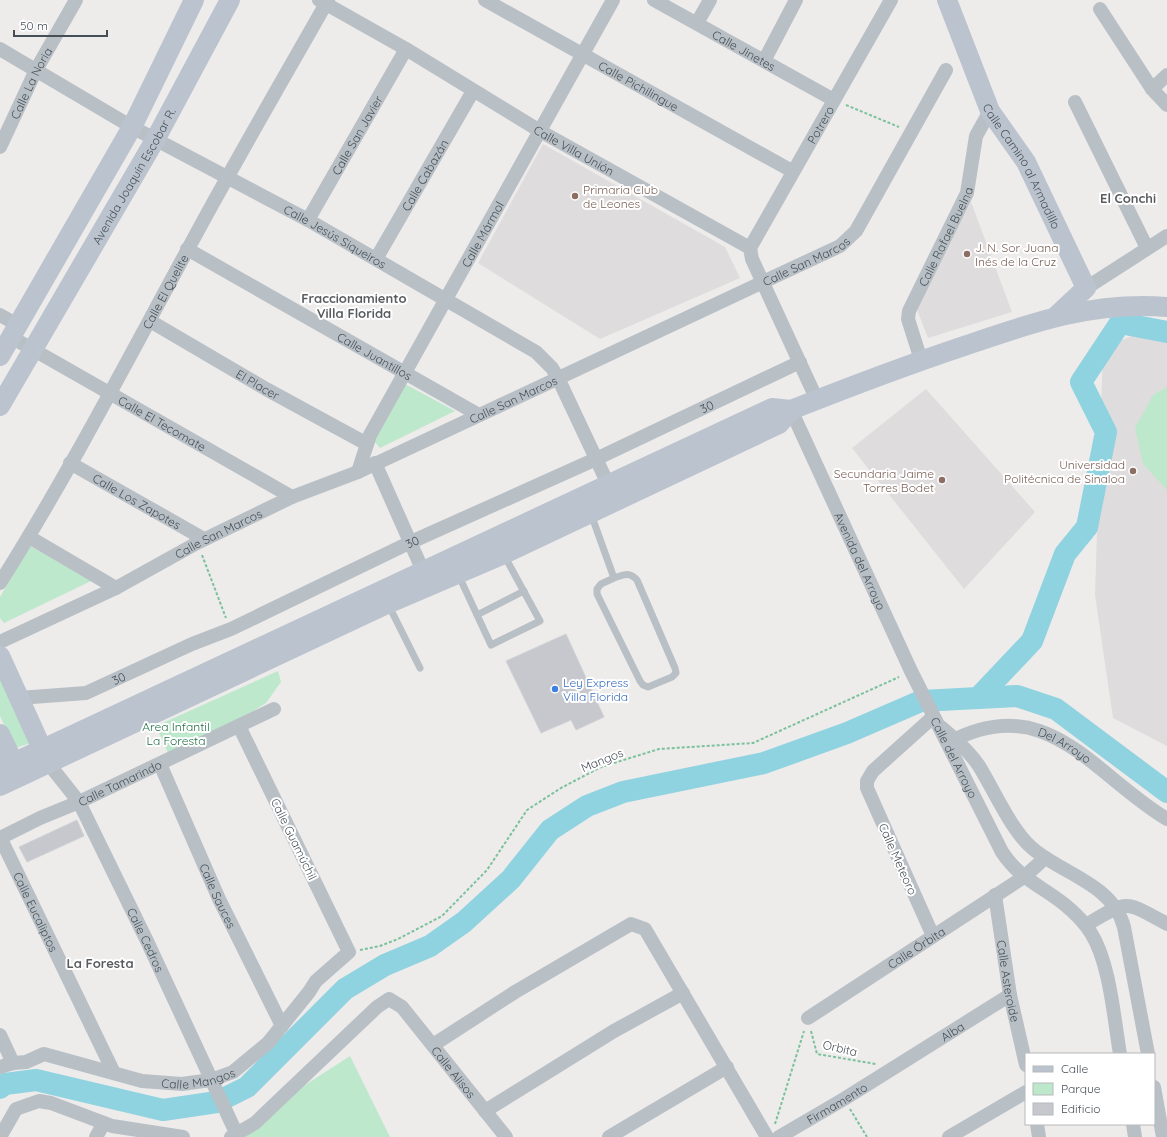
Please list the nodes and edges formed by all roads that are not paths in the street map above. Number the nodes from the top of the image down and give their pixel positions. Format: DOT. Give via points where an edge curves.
graph roads {
  1 [pos="76,0"];
  2 [pos="194,0"];
  3 [pos="230,0"];
  4 [pos="485,0"];
  5 [pos="613,0"];
  6 [pos="654,0"];
  7 [pos="710,0"];
  8 [pos="796,0"];
  9 [pos="891,0"];
  10 [pos="948,0"];
  11 [pos="324,1"];
  12 [pos="1100,9"];
  13 [pos="697,23"];
  14 [pos="0,49"];
  15 [pos="406,49"];
  16 [pos="582,54"];
  17 [pos="764,61"];
  18 [pos="36,70"];
  19 [pos="946,70"];
  20 [pos="1167,75"];
  21 [pos="1152,89"];
  22 [pos="473,91"];
  23 [pos="834,100"];
  24 [pos="1075,102"];
  25 [pos="1167,105"];
  26 [pos="990,111"];
  27 [pos="132,126"];
  28 [pos="540,131"];
  29 [pos="155,140"];
  30 [pos="0,147"];
  31 [pos="792,171"];
  32 [pos="227,177"];
  33 [pos="308,220"];
  34 [pos="1167,236"];
  35 [pos="750,248"];
  36 [pos="1147,248"];
  37 [pos="187,249"];
  38 [pos="376,259"];
  39 [pos="763,282"];
  40 [pos="1086,288"];
  41 [pos="447,300"];
  42 [pos="1167,307"];
  43 [pos="0,315"];
  44 [pos="1054,317"];
  45 [pos="150,321"];
  46 [pos="14,331"];
  47 [pos="32,349"];
  48 [pos="0,356"];
  49 [pos="921,360"];
  50 [pos="800,362"];
  51 [pos="405,374"];
  52 [pos="558,378"];
  53 [pos="109,392"];
  54 [pos="817,400"];
  55 [pos="0,406"];
  56 [pos="791,410"];
  57 [pos="479,415"];
  58 [pos="367,444"];
  59 [pos="596,459"];
  60 [pos="70,463"];
  61 [pos="375,463"];
  62 [pos="358,472"];
  63 [pos="608,484"];
  64 [pos="292,498"];
  65 [pos="591,514"];
  66 [pos="29,537"];
  67 [pos="200,541"];
  68 [pos="411,542"];
  69 [pos="504,554"];
  70 [pos="458,574"];
  71 [pos="427,578"];
  72 [pos="614,578"];
  73 [pos="0,583"];
  74 [pos="116,588"];
  75 [pos="524,591"];
  76 [pos="384,597"];
  77 [pos="477,615"];
  78 [pos="0,642"];
  79 [pos="0,656"];
  80 [pos="420,668"];
  81 [pos="19,698"];
  82 [pos="274,709"];
  83 [pos="934,718"];
  84 [pos="239,726"];
  85 [pos="1,737"];
  86 [pos="950,741"];
  87 [pos="45,756"];
  88 [pos="160,764"];
  89 [pos="13,769"];
  90 [pos="0,786"];
  91 [pos="79,802"];
  92 [pos="1167,819"];
  93 [pos="0,837"];
  94 [pos="1045,858"];
  95 [pos="1024,877"];
  96 [pos="995,896"];
  97 [pos="1116,907"];
  98 [pos="1167,924"];
  99 [pos="1086,925"];
  100 [pos="933,936"];
  101 [pos="349,952"];
  102 [pos="683,993"];
  103 [pos="1010,995"];
  104 [pos="808,1018"];
  105 [pos="282,1026"];
  106 [pos="0,1035"];
  107 [pos="433,1045"];
  108 [pos="1120,1053"];
  109 [pos="1148,1053"];
  110 [pos="1025,1061"];
  111 [pos="6,1065"];
  112 [pos="727,1067"];
  113 [pos="894,1067"];
  114 [pos="114,1073"];
  115 [pos="213,1084"];
  116 [pos="1025,1093"];
  117 [pos="1155,1093"];
  118 [pos="485,1110"];
  119 [pos="104,1123"];
  120 [pos="1037,1125"];
  121 [pos="1133,1125"];
  122 [pos="234,1133"];
  123 [pos="773,1135"];
  124 [pos="0,1137"];
  125 [pos="96,1137"];
  126 [pos="183,1137"];
  127 [pos="506,1137"];
  128 [pos="609,1137"];
  129 [pos="949,1137"];
  130 [pos="1039,1137"];
  131 [pos="1135,1137"];
  132 [pos="1163,1137"];
  1 -- 18 [label="street, Calle La Noria"];
  2 -- 27 [label="street"];
  3 -- 29 [label="street, Avenida Joaquín Escobar R."];
  4 -- 16 [label="street, Calle Pichilingue"];
  5 -- 16 [label="street, Calle Mármol"];
  6 -- 13 [label="street, Calle Jinetes"];
  7 -- 13 [label="street"];
  8 -- 17 [label="street"];
  9 -- 23 [label="street, Potrero"];
  10 -- 26 [label="street, Calle Camino al Armadillo"];
  11 -- 15 [label="street, Calle Villa Unión"];
  11 -- 32 [label="street, Calle El Quelite"];
  12 -- 21 [label="street"];
  13 -- 17 [label="street, Calle Jinetes"];
  14 -- 18 [label="street, Calle Jesús Siqueiros"];
  15 -- 22 [label="street, Calle Villa Unión"];
  15 -- 33 [label="street, Calle San Javier"];
  16 -- 28 [label="street, Calle Mármol"];
  16 -- 31 [label="street, Calle Pichilingue"];
  17 -- 23 [label="street, Calle Jinetes"];
  18 -- 27 [label="street, Calle Jesús Siqueiros"];
  18 -- 30 [label="street, Calle La Noria"];
  19 -- 39 [label="street, Calle San Marcos" via="856,231 840,246"];
  20 -- 21 [label="street"];
  21 -- 25 [label="street"];
  22 -- 28 [label="street, Calle Villa Unión"];
  22 -- 38 [label="street, Calle Cabazán"];
  23 -- 31 [label="street, Potrero"];
  24 -- 36 [label="street"];
  26 -- 40 [label="street, Calle Camino al Armadillo" via="1026,162"];
  26 -- 49 [label="street, Calle Rafael Buelna" via="976,136 967,193 909,311 908,320"];
  27 -- 29 [label="street, Calle Jesús Siqueiros"];
  27 -- 46 [label="street"];
  28 -- 35 [label="street, Calle Villa Unión"];
  28 -- 41 [label="street, Calle Mármol"];
  29 -- 32 [label="street, Calle Jesús Siqueiros"];
  29 -- 47 [label="street, Avenida Joaquín Escobar R."];
  31 -- 35 [label="street, Potrero"];
  32 -- 33 [label="street, Calle Jesús Siqueiros"];
  32 -- 37 [label="street, Calle El Quelite"];
  33 -- 38 [label="street, Calle Jesús Siqueiros"];
  34 -- 36 [label="street"];
  35 -- 39 [label="street" via="752,259"];
  36 -- 40 [label="street"];
  37 -- 45 [label="street, Calle El Quelite"];
  37 -- 51 [label="street, Calle Juantillos"];
  38 -- 41 [label="street, Calle Jesús Siqueiros"];
  39 -- 50 [label="street"];
  39 -- 52 [label="street, Calle San Marcos"];
  40 -- 44 [label="street"];
  41 -- 51 [label="street, Calle Mármol"];
  41 -- 52 [label="street, Calle Jesús Siqueiros" via="536,352"];
  42 -- 44 [label="street" via="1131,305 1096,308"];
  43 -- 46 [label="street"];
  44 -- 49 [label="street"];
  45 -- 53 [label="street, Calle El Quelite"];
  45 -- 58 [label="street, El Placer"];
  46 -- 47 [label="street"];
  46 -- 48 [label="street"];
  47 -- 53 [label="street, Calle El Tecomate"];
  47 -- 55 [label="street, Avenida Joaquín Escobar R."];
  49 -- 54 [label="street"];
  50 -- 54 [label="street"];
  50 -- 59 [label="street, 30"];
  51 -- 57 [label="street, Calle Juantillos"];
  51 -- 58 [label="street, Calle Mármol"];
  52 -- 57 [label="street, Calle San Marcos"];
  52 -- 59 [label="street, Calle Jesús Siqueiros"];
  53 -- 60 [label="street, Calle El Quelite"];
  53 -- 64 [label="street, Calle El Tecomate"];
  54 -- 56 [label="street"];
  56 -- 63 [label="street" via="772,408"];
  56 -- 65 [label="street" via="779,424"];
  56 -- 83 [label="street, Avenida del Arroyo"];
  57 -- 61 [label="street, Calle San Marcos"];
  58 -- 62 [label="street, Calle Mármol"];
  59 -- 63 [label="street, Calle Jesús Siqueiros"];
  59 -- 68 [label="street, 30"];
  60 -- 66 [label="street, Calle El Quelite"];
  60 -- 67 [label="street, Calle Los Zapotes"];
  61 -- 62 [label="street, Calle San Marcos"];
  61 -- 68 [label="street"];
  62 -- 64 [label="street, Calle San Marcos"];
  63 -- 71 [label="street"];
  64 -- 67 [label="street, Calle San Marcos"];
  65 -- 69 [label="street"];
  65 -- 72 [label="lane"];
  66 -- 73 [label="street, Calle El Quelite"];
  66 -- 74 [label="street"];
  67 -- 74 [label="street, Calle San Marcos"];
  68 -- 71 [label="street"];
  68 -- 81 [label="street, 30" via="231,629 192,644 86,693"];
  69 -- 70 [label="street"];
  69 -- 75 [label="lane"];
  70 -- 71 [label="street"];
  70 -- 77 [label="lane"];
  71 -- 76 [label="street"];
  72 -- 72 [label="lane" via="601,584 597,594 640,681 648,687 672,677 676,673 675,668 637,580 627,574"];
  74 -- 78 [label="street, Calle San Marcos"];
  75 -- 77 [label="lane"];
  75 -- 77 [label="lane" via="540,621 491,645"];
  76 -- 80 [label="lane"];
  76 -- 87 [label="street"];
  79 -- 81 [label="street"];
  81 -- 87 [label="street"];
  82 -- 84 [label="street, Calle Tamarindo"];
  83 -- 86 [label="street, Calle del Arroyo"];
  83 -- 100 [label="street, Calle Meteoro" via="873,771 867,781 867,788"];
  84 -- 88 [label="street, Calle Tamarindo"];
  84 -- 101 [label="street, Calle Guamúchil"];
  85 -- 89 [label="street"];
  86 -- 92 [label="street, Del Arroyo" via="974,730 996,726 1025,726 1042,730 1063,741 1150,809"];
  86 -- 94 [label="street, Calle del Arroyo" via="978,765 1022,837"];
  86 -- 95 [label="street, Calle del Arroyo" via="1002,852"];
  87 -- 89 [label="street"];
  87 -- 91 [label="street, Calle Cedros"];
  88 -- 91 [label="street, Calle Tamarindo"];
  88 -- 105 [label="street, Calle Sauces" via="219,899"];
  89 -- 90 [label="street"];
  91 -- 93 [label="street, Calle Tamarindo"];
  91 -- 115 [label="street, Calle Cedros"];
  93 -- 114 [label="street, Calle Eucaliptos"];
  94 -- 95 [label="street"];
  94 -- 97 [label="street, Calle del Arroyo" via="1102,892"];
  95 -- 96 [label="street, Calle Órbita"];
  95 -- 99 [label="street, Calle del Arroyo" via="1063,904"];
  96 -- 100 [label="street, Calle Órbita"];
  96 -- 103 [label="street, Calle Asteroide"];
  97 -- 98 [label="street" via="1132,906"];
  97 -- 99 [label="street"];
  97 -- 109 [label="street, Calle del Arroyo" via="1124,927"];
  99 -- 108 [label="street, Calle del Arroyo" via="1097,945 1106,973"];
  100 -- 104 [label="street, Calle Órbita"];
  101 -- 105 [label="street, Calle Mangos" via="316,981"];
  102 -- 107 [label="street" via="645,929 631,924 515,992"];
  102 -- 112 [label="street"];
  102 -- 118 [label="street" via="614,1031"];
  103 -- 110 [label="street, Calle Asteroide"];
  103 -- 113 [label="street, Alba"];
  105 -- 115 [label="street, Calle Mangos" via="268,1043 246,1062"];
  106 -- 111 [label="street"];
  107 -- 118 [label="street, Calle Alisos"];
  107 -- 122 [label="street, Calle Alisos" via="402,1006 389,999 255,1123"];
  111 -- 114 [label="street, Calle Mangos" via="26,1062 44,1054"];
  112 -- 123 [label="street"];
  112 -- 128 [label="street"];
  113 -- 123 [label="street, Firmamento" via="844,1099"];
  114 -- 115 [label="street, Calle Mangos" via="142,1081"];
  115 -- 122 [label="street, Calle Cedros"];
  116 -- 129 [label="street"];
  117 -- 132 [label="street"];
  118 -- 127 [label="street, Calle Alisos"];
  119 -- 124 [label="street" via="39,1101 16,1109"];
  119 -- 125 [label="street"];
  119 -- 126 [label="street"];
  120 -- 130 [label="street"];
  121 -- 131 [label="street"];
}
